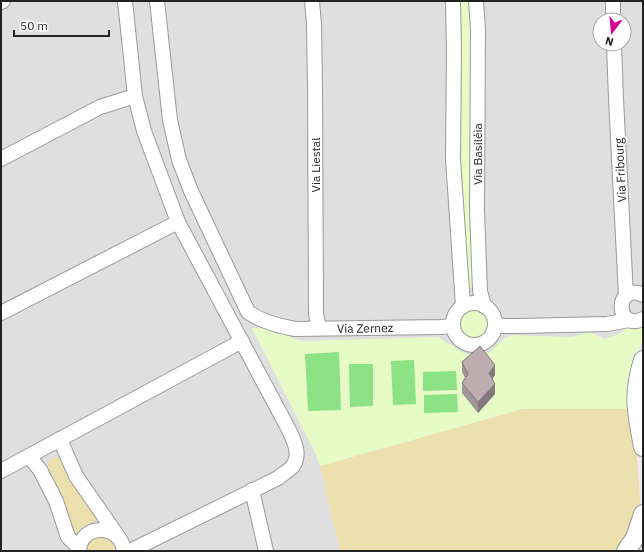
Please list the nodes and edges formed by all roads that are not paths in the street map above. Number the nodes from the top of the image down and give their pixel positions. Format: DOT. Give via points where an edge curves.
graph roads {
  1 [pos="125,1"];
  2 [pos="157,1"];
  3 [pos="312,1"];
  4 [pos="452,1"];
  5 [pos="476,1"];
  6 [pos="613,1"];
  7 [pos="613,12"];
  8 [pos="614,52"];
  9 [pos="136,96"];
  10 [pos="1,159"];
  11 [pos="178,222"];
  12 [pos="643,295"];
  13 [pos="626,296"];
  14 [pos="463,306"];
  15 [pos="484,306"];
  16 [pos="1,313"];
  17 [pos="636,319"];
  18 [pos="495,324"];
  19 [pos="452,326"];
  20 [pos="319,328"];
  21 [pos="242,341"];
  22 [pos="643,360"];
  23 [pos="640,409"];
  24 [pos="60,439"];
  25 [pos="643,447"];
  26 [pos="29,456"];
  27 [pos="1,471"];
  28 [pos="252,490"];
  29 [pos="643,514"];
  30 [pos="117,535"];
  31 [pos="79,550"];
  32 [pos="124,551"];
  33 [pos="130,551"];
  34 [pos="266,551"];
  35 [pos="626,551"];
  1 -- 9 [label="street"];
  2 -- 20 [label="street, Via Zernez" via="170,120 179,160 248,312 279,326 295,329"];
  3 -- 20 [label="street, Via Liestal" via="316,314"];
  4 -- 14 [label="street, Via Basiléia" via="453,159"];
  5 -- 15 [label="street, Via Basiléia" via="478,254 480,291"];
  6 -- 7 [label="street"];
  8 -- 13 [label="street, Via Fribourg"];
  9 -- 10 [label="street" via="100,107"];
  9 -- 11 [label="street" via="144,131"];
  11 -- 16 [label="street"];
  11 -- 21 [label="street"];
  12 -- 13 [label="street" via="635,292"];
  13 -- 17 [label="street, Via Fribourg" via="621,304 623,314 625,317"];
  14 -- 15 [label="street" via="474,303"];
  14 -- 19 [label="street" via="455,314"];
  15 -- 18 [label="street" via="492,314"];
  17 -- 18 [label="street" via="607,324"];
  18 -- 19 [label="street" via="488,340 477,345 460,341"];
  19 -- 20 [label="street, Via Zernez"];
  21 -- 24 [label="street"];
  21 -- 28 [label="street" via="289,430 297,453 293,466 286,472"];
  22 -- 23 [label="street" via="637,388"];
  23 -- 25 [label="street"];
  24 -- 26 [label="street"];
  24 -- 30 [label="street" via="76,476"];
  26 -- 27 [label="street"];
  26 -- 31 [label="street" via="40,470 56,501 68,537"];
  28 -- 33 [label="street"];
  28 -- 34 [label="street"];
  29 -- 35 [label="street" via="635,538"];
  30 -- 31 [label="street" via="104,530 91,532 81,542"];
  30 -- 32 [label="street"];
}
